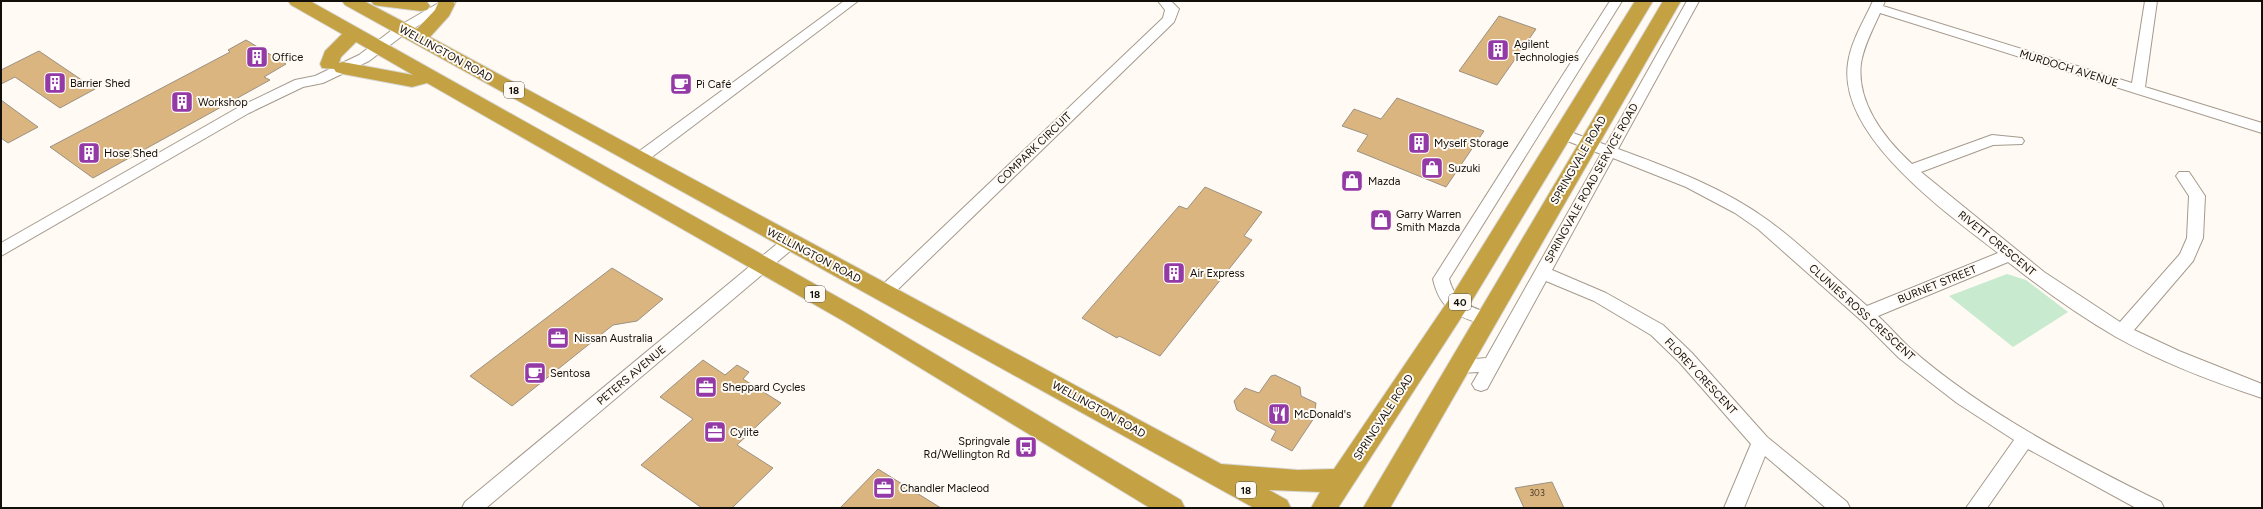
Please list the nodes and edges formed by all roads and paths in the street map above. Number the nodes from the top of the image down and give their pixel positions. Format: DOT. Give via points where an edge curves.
graph roads {
  1 [pos="297,1"];
  2 [pos="380,1"];
  3 [pos="852,1"];
  4 [pos="1164,1"];
  5 [pos="1616,1"];
  6 [pos="1644,1"];
  7 [pos="1672,1"];
  8 [pos="1693,1"];
  9 [pos="2151,1"];
  10 [pos="356,2"];
  11 [pos="437,3"];
  12 [pos="1878,4"];
  13 [pos="405,30"];
  14 [pos="367,41"];
  15 [pos="336,66"];
  16 [pos="430,76"];
  17 [pos="2138,89"];
  18 [pos="2262,128"];
  19 [pos="1562,134"];
  20 [pos="2017,141"];
  21 [pos="1588,144"];
  22 [pos="1608,152"];
  23 [pos="639,159"];
  24 [pos="1909,171"];
  25 [pos="2184,176"];
  26 [pos="790,242"];
  27 [pos="1,250"];
  28 [pos="2009,255"];
  29 [pos="764,264"];
  30 [pos="1542,272"];
  31 [pos="884,292"];
  32 [pos="1456,306"];
  33 [pos="1865,314"];
  34 [pos="1485,319"];
  35 [pos="2122,332"];
  36 [pos="1491,365"];
  37 [pos="1458,366"];
  38 [pos="1481,384"];
  39 [pos="2262,391"];
  40 [pos="2025,439"];
  41 [pos="1761,442"];
  42 [pos="1214,472"];
  43 [pos="1342,480"];
  44 [pos="1387,501"];
  45 [pos="472,508"];
  46 [pos="1172,508"];
  47 [pos="1278,508"];
  48 [pos="1324,508"];
  49 [pos="1734,508"];
  50 [pos="1840,508"];
  51 [pos="1976,508"];
  52 [pos="2154,508"];
  1 -- 14 [label="highway, 18"];
  2 -- 11 [label="highway"];
  3 -- 23 [label="street"];
  4 -- 31 [label="street, COMPARK CIRCUIT" via="1172,9 1169,18"];
  5 -- 32 [label="street" via="1444,272 1441,279 1444,295"];
  6 -- 19 [label="highway, SPRINGVALE ROAD / 40"];
  7 -- 21 [label="highway, SPRINGVALE ROAD"];
  8 -- 22 [label="street, SPRINGVALE ROAD SERVICE ROAD"];
  9 -- 17 [label="street"];
  10 -- 13 [label="highway, WELLINGTON ROAD / 18"];
  11 -- 13 [label="street"];
  11 -- 13 [label="highway" via="443,12"];
  12 -- 17 [label="street, MURDOCH AVENUE"];
  12 -- 24 [label="street, RIVETT CRESCENT" via="1859,45 1854,73 1862,106 1874,132"];
  13 -- 14 [label="street"];
  13 -- 23 [label="highway, WELLINGTON ROAD / 18"];
  14 -- 15 [label="street"];
  14 -- 15 [label="highway" via="332,56"];
  14 -- 16 [label="highway, 18"];
  15 -- 16 [label="highway" via="412,81"];
  15 -- 27 [label="street" via="318,80 300,83 193,138"];
  16 -- 29 [label="highway, 18"];
  17 -- 18 [label="street, MURDOCH AVENUE"];
  19 -- 21 [label="street, CLUNIES ROSS CRESCENT"];
  19 -- 32 [label="highway, SPRINGVALE ROAD / 40"];
  20 -- 24 [label="street" via="1992,140"];
  21 -- 22 [label="street, CLUNIES ROSS CRESCENT"];
  21 -- 34 [label="highway, SPRINGVALE ROAD"];
  22 -- 30 [label="street, SPRINGVALE ROAD SERVICE ROAD"];
  22 -- 33 [label="street, CLUNIES ROSS CRESCENT" via="1681,179 1746,212"];
  23 -- 26 [label="highway, WELLINGTON ROAD / 18"];
  24 -- 28 [label="street, RIVETT CRESCENT"];
  25 -- 35 [label="street" via="2197,196 2195,238 2187,257"];
  26 -- 29 [label="street, PETERS AVENUE"];
  26 -- 31 [label="highway, WELLINGTON ROAD / 18"];
  28 -- 33 [label="street, BURNET STREET"];
  28 -- 35 [label="street, RIVETT CRESCENT"];
  29 -- 45 [label="street, PETERS AVENUE"];
  29 -- 46 [label="highway, 18" via="892,338"];
  30 -- 36 [label="street, SPRINGVALE ROAD SERVICE ROAD"];
  30 -- 41 [label="street, FLOREY CRESCENT" via="1600,297 1657,330 1686,358"];
  31 -- 42 [label="highway, WELLINGTON ROAD / 18"];
  32 -- 34 [label="street"];
  32 -- 43 [label="highway, SPRINGVALE ROAD / 40"];
  33 -- 40 [label="street, CLUNIES ROSS CRESCENT" via="1905,352 1967,400"];
  34 -- 37 [label="highway, SPRINGVALE ROAD"];
  35 -- 39 [label="street, RIVETT CRESCENT" via="2184,361"];
  36 -- 37 [label="street"];
  36 -- 38 [label="street, SPRINGVALE ROAD SERVICE ROAD"];
  37 -- 44 [label="highway, SPRINGVALE ROAD"];
  40 -- 51 [label="street"];
  40 -- 52 [label="street, CLUNIES ROSS CRESCENT"];
  41 -- 49 [label="street"];
  41 -- 50 [label="street, FLOREY CRESCENT"];
  42 -- 43 [label="highway" via="1274,480"];
  42 -- 47 [label="highway, WELLINGTON ROAD / 18"];
  43 -- 48 [label="highway, SPRINGVALE ROAD / 40"];
}
